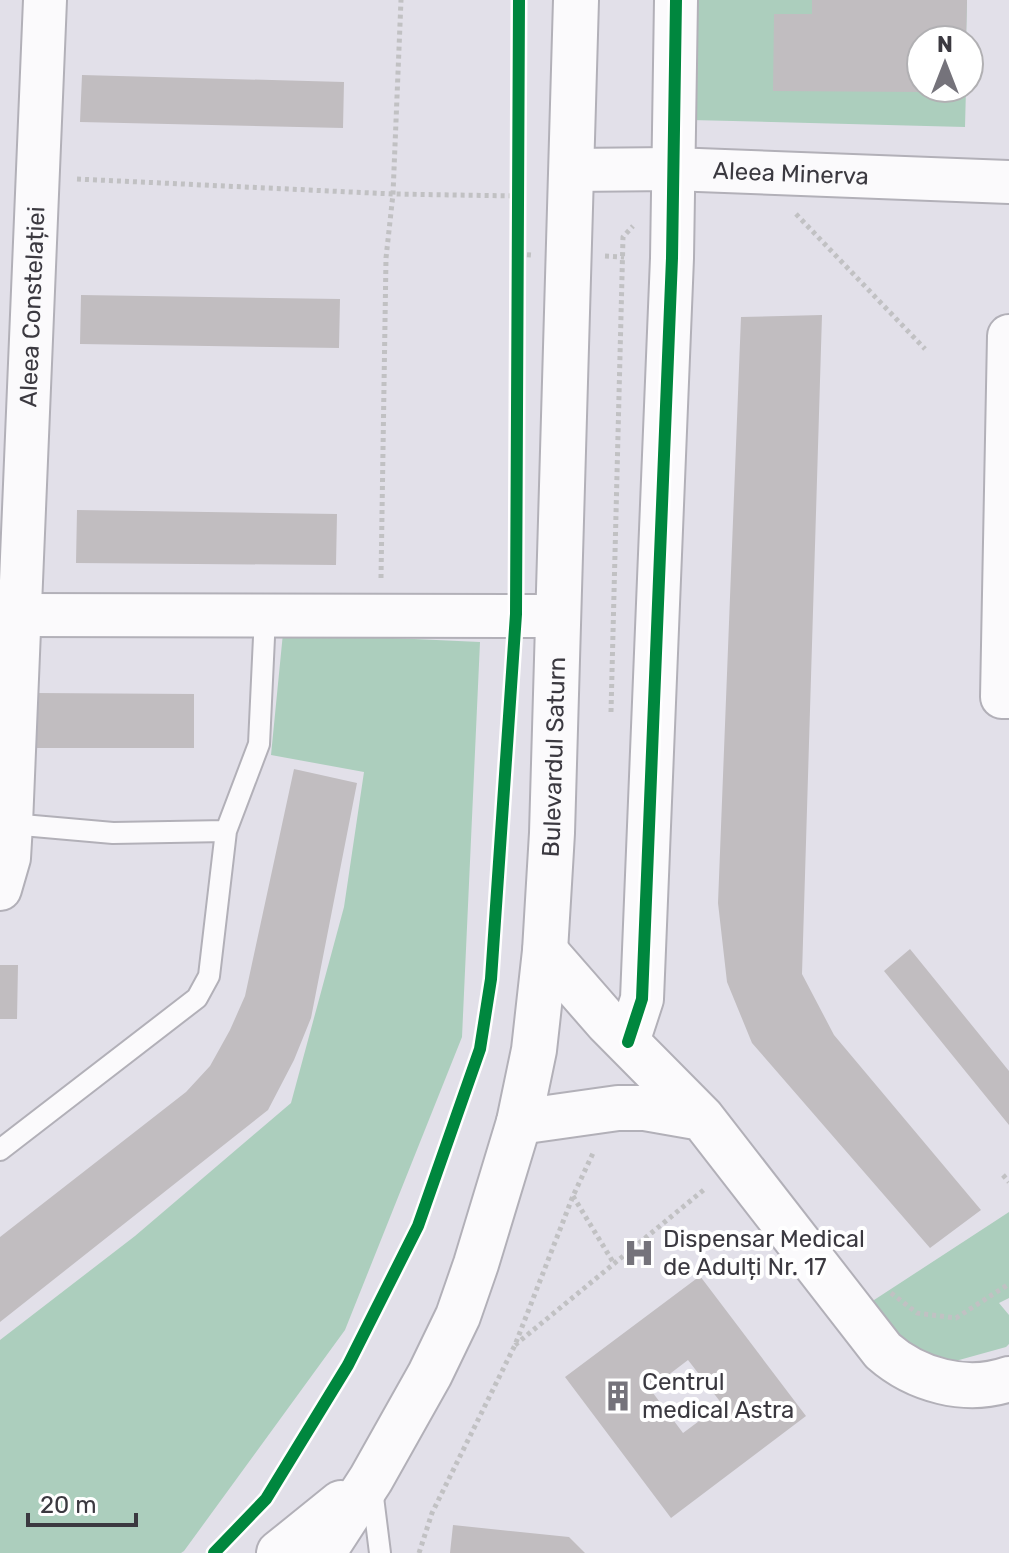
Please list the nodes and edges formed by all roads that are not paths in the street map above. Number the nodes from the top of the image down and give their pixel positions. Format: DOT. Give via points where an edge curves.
graph roads {
  1 [pos="45,0"];
  2 [pos="576,0"];
  3 [pos="676,0"];
  4 [pos="672,169"];
  5 [pos="571,170"];
  6 [pos="1009,182"];
  7 [pos="1009,336"];
  8 [pos="19,615"];
  9 [pos="265,616"];
  10 [pos="559,616"];
  11 [pos="1009,697"];
  12 [pos="11,824"];
  13 [pos="226,831"];
  14 [pos="0,889"];
  15 [pos="545,951"];
  16 [pos="628,1042"];
  17 [pos="702,1118"];
  18 [pos="519,1122"];
  19 [pos="0,1150"];
  20 [pos="1009,1379"];
  21 [pos="371,1479"];
  22 [pos="279,1553"];
  23 [pos="323,1553"];
  24 [pos="380,1553"];
  1 -- 8 [label="street, Aleea Constelației"];
  2 -- 5 [label="main road, Bulevardul Saturn"];
  3 -- 4 [label="street"];
  4 -- 5 [label="street, Aleea Minerva"];
  4 -- 6 [label="street, Aleea Minerva"];
  4 -- 16 [label="street" via="642,999"];
  5 -- 10 [label="main road, Bulevardul Saturn"];
  7 -- 11 [label="street" via="1002,697"];
  8 -- 9 [label="street"];
  8 -- 12 [label="street, Aleea Constelației"];
  9 -- 10 [label="street"];
  9 -- 13 [label="lane" via="259,744"];
  10 -- 15 [label="main road, Bulevardul Saturn"];
  12 -- 13 [label="lane" via="113,833"];
  12 -- 14 [label="street, Aleea Constelației"];
  13 -- 19 [label="lane" via="209,976 197,998"];
  15 -- 16 [label="main road"];
  15 -- 18 [label="main road, Bulevardul Saturn" via="534,1050"];
  16 -- 17 [label="main road"];
  17 -- 18 [label="main road" via="618,1108"];
  17 -- 20 [label="main road" via="874,1340 900,1366 962,1384"];
  18 -- 21 [label="main road, Bulevardul Saturn" via="458,1316"];
  21 -- 22 [label="main road, Bulevardul Saturn"];
  21 -- 23 [label="main road, Bulevardul Saturn"];
  21 -- 24 [label="lane"];
}
